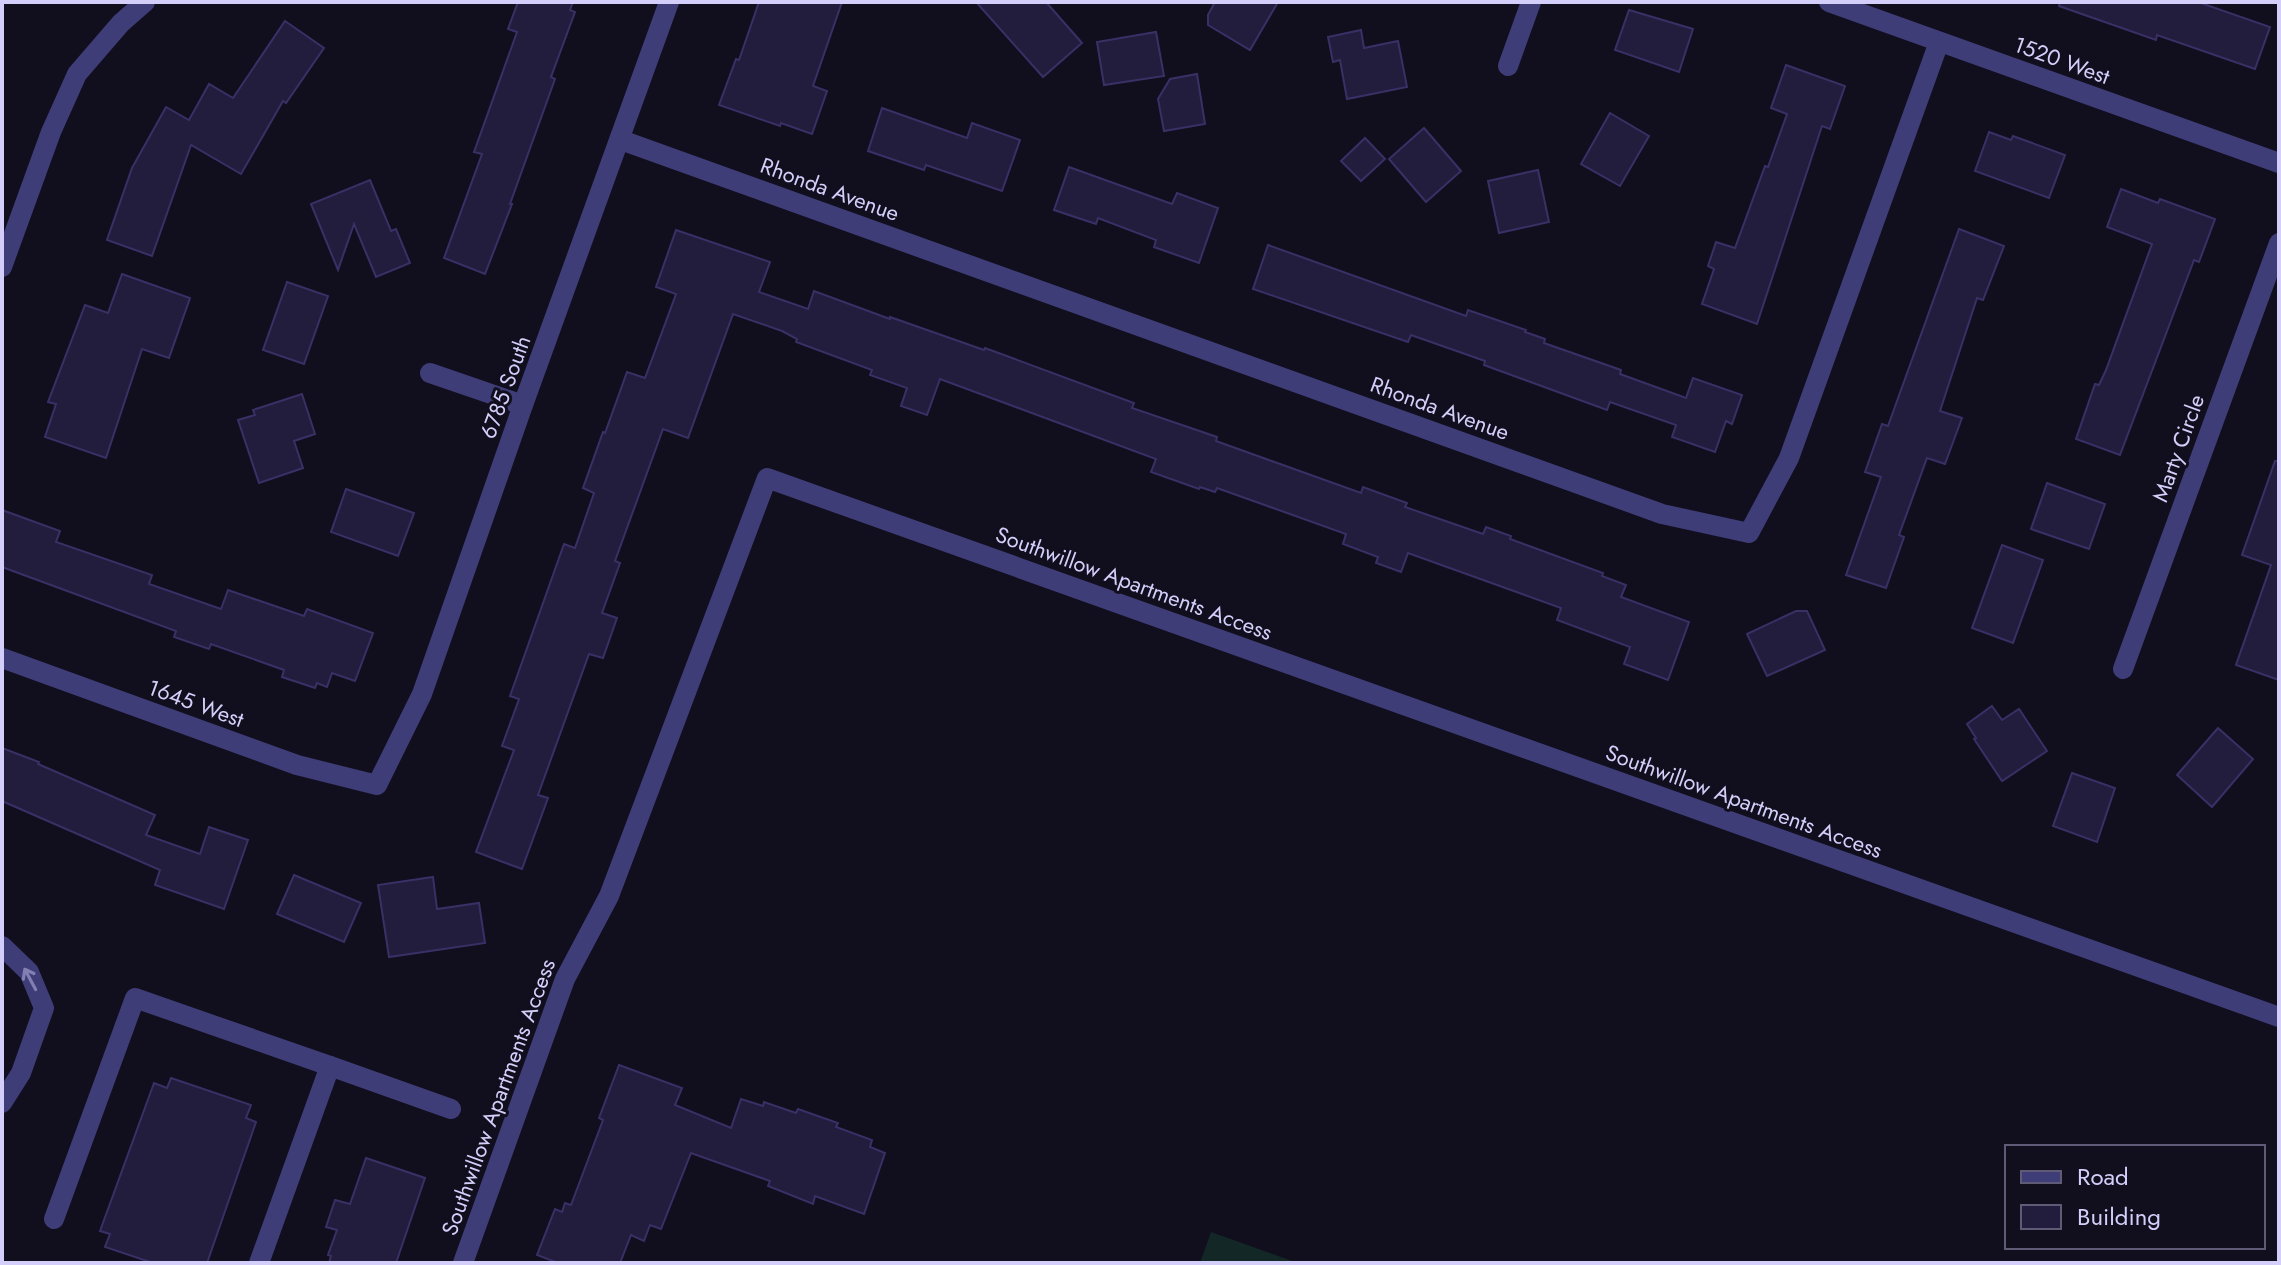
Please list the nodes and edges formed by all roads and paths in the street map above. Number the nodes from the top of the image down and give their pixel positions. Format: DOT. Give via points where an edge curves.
graph roads {
  1 [pos="145,2"];
  2 [pos="669,2"];
  3 [pos="1531,2"];
  4 [pos="1829,2"];
  5 [pos="1939,42"];
  6 [pos="1508,66"];
  7 [pos="621,140"];
  8 [pos="2279,163"];
  9 [pos="2279,243"];
  10 [pos="2,267"];
  11 [pos="430,373"];
  12 [pos="523,405"];
  13 [pos="2,658"];
  14 [pos="2123,669"];
  15 [pos="377,785"];
  16 [pos="2,946"];
  17 [pos="2279,1017"];
  18 [pos="330,1066"];
  19 [pos="2,1103"];
  20 [pos="451,1109"];
  21 [pos="54,1219"];
  22 [pos="259,1263"];
  23 [pos="463,1263"];
  1 -- 10 [label="street" via="77,74"];
  2 -- 7 [label="street, 6785 South"];
  3 -- 6 [label="street"];
  4 -- 5 [label="street, 1520 West"];
  5 -- 7 [label="street, Rhonda Avenue" via="1789,458 1749,533 1662,514"];
  5 -- 8 [label="street, 1520 West"];
  7 -- 12 [label="street, 6785 South"];
  9 -- 14 [label="street, Marty Circle"];
  11 -- 12 [label="street"];
  12 -- 15 [label="street, 6785 South" via="422,694"];
  13 -- 15 [label="street, 1645 West" via="297,765"];
  19 -- 16 [label="street, one-way" via="21,1073 44,1008 29,972"];
  17 -- 23 [label="street, Southwillow Apartments Access" via="767,478 609,896 565,979"];
  18 -- 20 [label="street"];
  18 -- 21 [label="street" via="135,998"];
  18 -- 22 [label="street"];
}
